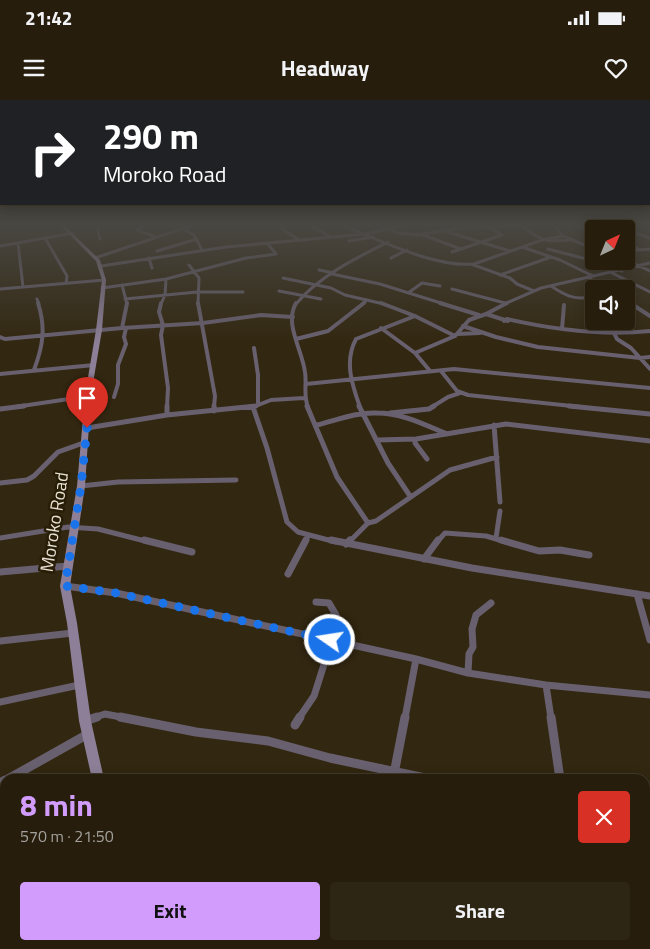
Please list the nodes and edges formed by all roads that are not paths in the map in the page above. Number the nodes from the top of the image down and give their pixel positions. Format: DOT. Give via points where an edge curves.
graph roads {
  1 [pos="20,265"];
  2 [pos="60,265"];
  3 [pos="109,265"];
  4 [pos="151,265"];
  5 [pos="190,265"];
  6 [pos="221,265"];
  7 [pos="348,265"];
  8 [pos="473,265"];
  9 [pos="526,265"];
  10 [pos="568,265"];
  11 [pos="636,265"];
  12 [pos="101,266"];
  13 [pos="152,268"];
  14 [pos="319,270"];
  15 [pos="196,271"];
  16 [pos="622,271"];
  17 [pos="650,271"];
  18 [pos="612,273"];
  19 [pos="333,274"];
  20 [pos="500,275"];
  21 [pos="593,276"];
  22 [pos="587,277"];
  23 [pos="283,278"];
  24 [pos="166,279"];
  25 [pos="592,280"];
  26 [pos="66,283"];
  27 [pos="103,284"];
  28 [pos="122,285"];
  29 [pos="316,285"];
  30 [pos="440,286"];
  31 [pos="550,286"];
  32 [pos="23,287"];
  33 [pos="0,289"];
  34 [pos="452,289"];
  35 [pos="279,291"];
  36 [pos="534,291"];
  37 [pos="197,292"];
  38 [pos="243,292"];
  39 [pos="650,292"];
  40 [pos="408,293"];
  41 [pos="165,295"];
  42 [pos="305,296"];
  43 [pos="37,298"];
  44 [pos="125,299"];
  45 [pos="321,299"];
  46 [pos="585,299"];
  47 [pos="367,300"];
  48 [pos="505,303"];
  49 [pos="564,305"];
  50 [pos="635,306"];
  51 [pos="479,314"];
  52 [pos="486,314"];
  53 [pos="415,316"];
  54 [pos="650,316"];
  55 [pos="293,317"];
  56 [pos="204,323"];
  57 [pos="164,325"];
  58 [pos="463,326"];
  59 [pos="124,328"];
  60 [pos="381,328"];
  61 [pos="562,329"];
  62 [pos="99,330"];
  63 [pos="613,330"];
  64 [pos="650,331"];
  65 [pos="484,333"];
  66 [pos="615,334"];
  67 [pos="456,335"];
  68 [pos="46,336"];
  69 [pos="0,337"];
  70 [pos="296,339"];
  71 [pos="254,348"];
  72 [pos="415,353"];
  73 [pos="650,357"];
  74 [pos="640,358"];
  75 [pos="94,365"];
  76 [pos="650,369"];
  77 [pos="34,370"];
  78 [pos="430,371"];
  79 [pos="441,371"];
  80 [pos="0,374"];
  81 [pos="351,379"];
  82 [pos="306,384"];
  83 [pos="650,388"];
  84 [pos="460,393"];
  85 [pos="88,396"];
  86 [pos="114,397"];
  87 [pos="304,398"];
  88 [pos="255,405"];
  89 [pos="0,409"];
  90 [pos="214,411"];
  91 [pos="384,413"];
  92 [pos="362,414"];
  93 [pos="650,414"];
  94 [pos="167,416"];
  95 [pos="316,425"];
  96 [pos="87,428"];
  97 [pos="495,428"];
  98 [pos="447,434"];
  99 [pos="416,439"];
  100 [pos="377,440"];
  101 [pos="650,441"];
  102 [pos="86,442"];
  103 [pos="497,457"];
  104 [pos="427,459"];
  105 [pos="236,480"];
  106 [pos="0,483"];
  107 [pos="81,486"];
  108 [pos="410,496"];
  109 [pos="500,502"];
  110 [pos="500,511"];
  111 [pos="368,523"];
  112 [pos="75,529"];
  113 [pos="308,536"];
  114 [pos="0,538"];
  115 [pos="496,538"];
  116 [pos="346,544"];
  117 [pos="192,552"];
  118 [pos="589,555"];
  119 [pos="424,559"];
  120 [pos="68,566"];
  121 [pos="0,572"];
  122 [pos="288,574"];
  123 [pos="65,586"];
  124 [pos="637,594"];
  125 [pos="650,596"];
  126 [pos="316,602"];
  127 [pos="492,603"];
  128 [pos="73,633"];
  129 [pos="330,640"];
  130 [pos="650,640"];
  131 [pos="0,641"];
  132 [pos="416,659"];
  133 [pos="468,673"];
  134 [pos="79,685"];
  135 [pos="546,685"];
  136 [pos="650,695"];
  137 [pos="0,702"];
  138 [pos="85,721"];
  139 [pos="295,725"];
  140 [pos="88,734"];
  141 [pos="17,774"];
  142 [pos="97,774"];
  143 [pos="390,774"];
  144 [pos="394,774"];
  145 [pos="559,774"];
  1 -- 32 [label="street"];
  2 -- 26 [label="street" via="67,276"];
  3 -- 12 [label="street"];
  4 -- 13 [label="street"];
  5 -- 15 [label="street"];
  6 -- 15 [label="street"];
  7 -- 19 [label="street"];
  8 -- 20 [label="street"];
  9 -- 20 [label="street"];
  10 -- 21 [label="street"];
  11 -- 16 [label="street"];
  11 -- 17 [label="street"];
  12 -- 27 [label="street, Moroko Road"];
  14 -- 19 [label="street"];
  15 -- 24 [label="street"];
  15 -- 37 [label="street" via="199,278"];
  16 -- 18 [label="street"];
  18 -- 21 [label="street"];
  18 -- 39 [label="street"];
  19 -- 29 [label="street"];
  19 -- 40 [label="street"];
  20 -- 36 [label="street"];
  21 -- 22 [label="street"];
  22 -- 25 [label="street"];
  22 -- 31 [label="street"];
  23 -- 29 [label="street"];
  24 -- 28 [label="street"];
  24 -- 41 [label="street"];
  26 -- 27 [label="street"];
  26 -- 32 [label="street"];
  27 -- 28 [label="street"];
  27 -- 62 [label="street, Moroko Road"];
  28 -- 44 [label="street"];
  29 -- 42 [label="street"];
  29 -- 47 [label="street"];
  30 -- 40 [label="street" via="422,283"];
  31 -- 36 [label="street"];
  31 -- 46 [label="street" via="574,300"];
  32 -- 33 [label="street"];
  34 -- 48 [label="street"];
  35 -- 42 [label="street"];
  36 -- 48 [label="street"];
  37 -- 38 [label="street"];
  37 -- 41 [label="street"];
  37 -- 56 [label="street"];
  40 -- 51 [label="street"];
  41 -- 44 [label="street"];
  41 -- 57 [label="street" via="159,312"];
  42 -- 45 [label="street"];
  42 -- 55 [label="street" via="292,309"];
  43 -- 68 [label="street"];
  44 -- 59 [label="street"];
  47 -- 53 [label="street"];
  47 -- 70 [label="street" via="328,331"];
  48 -- 52 [label="street"];
  49 -- 61 [label="street"];
  50 -- 54 [label="street"];
  51 -- 52 [label="street"];
  51 -- 58 [label="street"];
  52 -- 61 [label="street" via="504,321"];
  53 -- 60 [label="street"];
  53 -- 67 [label="street"];
  55 -- 56 [label="street" via="261,315"];
  55 -- 70 [label="street"];
  56 -- 57 [label="street"];
  56 -- 90 [label="street" via="215,396"];
  57 -- 59 [label="street"];
  57 -- 94 [label="street" via="161,335 168,388"];
  58 -- 65 [label="street"];
  58 -- 67 [label="street"];
  59 -- 62 [label="street"];
  59 -- 86 [label="street" via="126,344 118,365"];
  60 -- 72 [label="street"];
  60 -- 81 [label="street" via="360,336 351,346"];
  61 -- 66 [label="street"];
  62 -- 68 [label="street"];
  62 -- 75 [label="street, Moroko Road"];
  63 -- 66 [label="street"];
  64 -- 66 [label="street"];
  65 -- 67 [label="street"];
  65 -- 74 [label="street" via="547,349"];
  66 -- 74 [label="street" via="617,340"];
  67 -- 72 [label="street"];
  68 -- 69 [label="street"];
  68 -- 77 [label="street"];
  70 -- 82 [label="street"];
  71 -- 88 [label="street" via="258,375"];
  72 -- 78 [label="street"];
  73 -- 74 [label="street"];
  74 -- 76 [label="street"];
  75 -- 77 [label="street"];
  75 -- 85 [label="street, Moroko Road"];
  77 -- 80 [label="street"];
  78 -- 79 [label="street"];
  78 -- 81 [label="street"];
  79 -- 83 [label="street" via="476,370"];
  79 -- 84 [label="street"];
  81 -- 82 [label="street"];
  81 -- 92 [label="street"];
  82 -- 87 [label="street"];
  84 -- 91 [label="street" via="430,408"];
  84 -- 93 [label="street"];
  85 -- 89 [label="street"];
  85 -- 96 [label="street, Moroko Road"];
  87 -- 88 [label="street"];
  87 -- 95 [label="street"];
  88 -- 90 [label="street"];
  88 -- 113 [label="street" via="287,522"];
  90 -- 94 [label="street"];
  91 -- 92 [label="street"];
  91 -- 98 [label="street"];
  92 -- 95 [label="street"];
  92 -- 100 [label="street"];
  94 -- 96 [label="street"];
  95 -- 111 [label="street" via="337,477"];
  96 -- 102 [label="street, Moroko Road"];
  97 -- 98 [label="street"];
  97 -- 101 [label="street" via="524,426"];
  97 -- 103 [label="street"];
  98 -- 99 [label="street"];
  99 -- 100 [label="street"];
  99 -- 104 [label="street" via="418,449"];
  100 -- 108 [label="street" via="394,476"];
  102 -- 106 [label="street" via="58,452 27,480"];
  102 -- 107 [label="street, Moroko Road"];
  103 -- 108 [label="street" via="450,470"];
  103 -- 109 [label="street"];
  105 -- 107 [label="street" via="139,480"];
  107 -- 112 [label="street, Moroko Road"];
  108 -- 111 [label="street" via="376,521"];
  110 -- 115 [label="street"];
  111 -- 116 [label="street"];
  112 -- 114 [label="street" via="41,530"];
  112 -- 117 [label="street" via="119,533"];
  112 -- 120 [label="street, Moroko Road"];
  113 -- 116 [label="street"];
  113 -- 122 [label="street"];
  115 -- 118 [label="street" via="539,551 560,550"];
  115 -- 119 [label="street" via="445,533"];
  116 -- 119 [label="street"];
  119 -- 124 [label="street"];
  120 -- 121 [label="street"];
  120 -- 123 [label="street, Moroko Road"];
  123 -- 128 [label="street, Moroko Road"];
  123 -- 129 [label="street" via="116,593"];
  124 -- 125 [label="street"];
  124 -- 130 [label="street"];
  126 -- 129 [label="street" via="323,600 335,608"];
  127 -- 133 [label="street" via="476,614"];
  128 -- 131 [label="street"];
  128 -- 134 [label="street, Moroko Road"];
  129 -- 132 [label="street"];
  129 -- 139 [label="street" via="314,696"];
  132 -- 133 [label="street"];
  132 -- 144 [label="street"];
  133 -- 135 [label="street"];
  134 -- 137 [label="street"];
  134 -- 138 [label="street, Moroko Road"];
  135 -- 136 [label="street"];
  135 -- 145 [label="street"];
  138 -- 140 [label="street, Moroko Road"];
  138 -- 143 [label="street" via="105,714 196,732 268,741"];
  140 -- 141 [label="street"];
  140 -- 142 [label="street, Moroko Road"];
}
